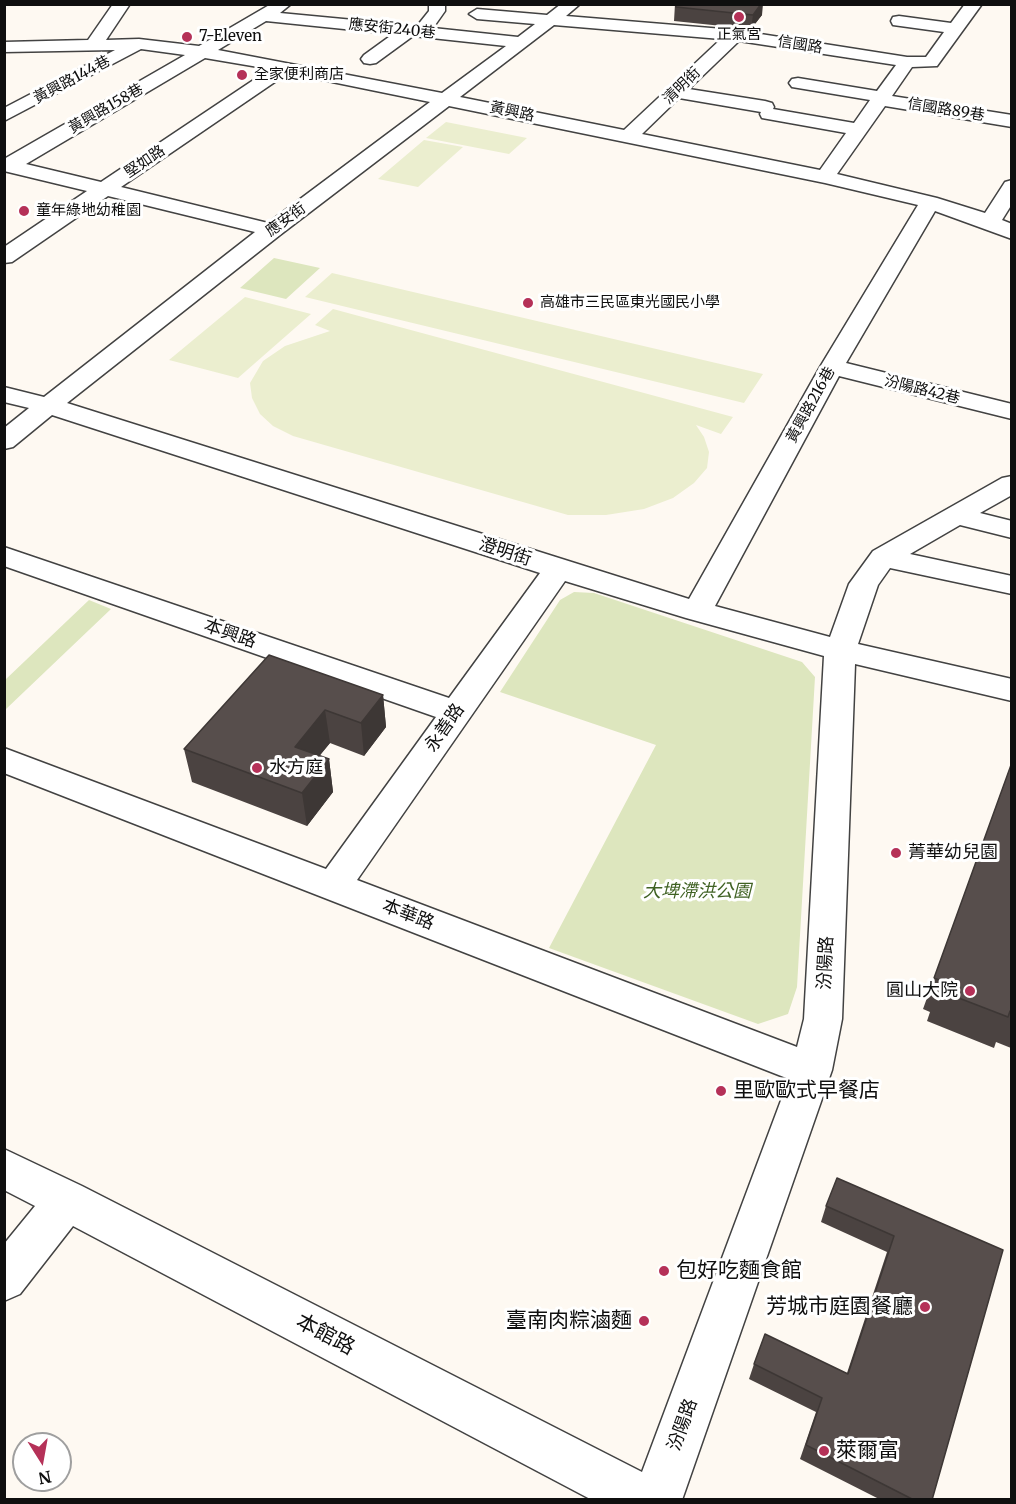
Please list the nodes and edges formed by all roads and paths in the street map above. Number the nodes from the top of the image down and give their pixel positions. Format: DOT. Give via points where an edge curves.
graph roads {
  1 [pos="122,4"];
  2 [pos="283,4"];
  3 [pos="437,4"];
  4 [pos="572,4"];
  5 [pos="974,4"];
  6 [pos="477,14"];
  7 [pos="263,16"];
  8 [pos="552,21"];
  9 [pos="898,21"];
  10 [pos="956,29"];
  11 [pos="415,32"];
  12 [pos="735,35"];
  13 [pos="520,42"];
  14 [pos="94,44"];
  15 [pos="139,44"];
  16 [pos="10,50"];
  17 [pos="203,52"];
  18 [pos="370,59"];
  19 [pos="908,62"];
  20 [pos="285,67"];
  21 [pos="798,83"];
  22 [pos="675,92"];
  23 [pos="882,98"];
  24 [pos="447,99"];
  25 [pos="4,116"];
  26 [pos="1011,121"];
  27 [pos="859,130"];
  28 [pos="629,136"];
  29 [pos="7,165"];
  30 [pos="825,177"];
  31 [pos="1011,186"];
  32 [pos="104,190"];
  33 [pos="930,202"];
  34 [pos="990,222"];
  35 [pos="272,230"];
  36 [pos="1011,233"];
  37 [pos="4,257"];
  38 [pos="832,367"];
  39 [pos="4,394"];
  40 [pos="50,406"];
  41 [pos="1011,412"];
  42 [pos="4,441"];
  43 [pos="1011,484"];
  44 [pos="957,516"];
  45 [pos="1011,530"];
  46 [pos="4,556"];
  47 [pos="883,557"];
  48 [pos="558,569"];
  49 [pos="1011,585"];
  50 [pos="697,611"];
  51 [pos="840,650"];
  52 [pos="1011,690"];
  53 [pos="456,712"];
  54 [pos="4,760"];
  55 [pos="333,886"];
  56 [pos="812,1070"];
  57 [pos="4,1168"];
  58 [pos="67,1200"];
  59 [pos="4,1279"];
  60 [pos="601,1489"];
  61 [pos="646,1500"];
  62 [pos="657,1500"];
  1 -- 14 [label="street"];
  2 -- 7 [label="street, 黃興路158巷"];
  3 -- 11 [label="street" via="437,11"];
  4 -- 8 [label="street, 應安街"];
  5 -- 10 [label="street"];
  6 -- 8 [label="street, 信國路"];
  7 -- 11 [label="street, 應安街240巷"];
  7 -- 17 [label="street, 黃興路158巷"];
  8 -- 12 [label="street, 信國路"];
  8 -- 13 [label="street, 應安街"];
  9 -- 10 [label="street"];
  10 -- 19 [label="street" via="931,62"];
  11 -- 13 [label="street, 應安街240巷"];
  11 -- 18 [label="street"];
  12 -- 19 [label="street, 信國路"];
  12 -- 22 [label="street, 清明街"];
  13 -- 24 [label="street, 應安街"];
  14 -- 15 [label="street, 黃興路"];
  14 -- 16 [label="street, 黃興路"];
  15 -- 17 [label="street, 黃興路"];
  15 -- 25 [label="street, 黃興路144巷"];
  17 -- 20 [label="street, 黃興路"];
  17 -- 29 [label="street, 黃興路158巷"];
  19 -- 23 [label="street"];
  20 -- 24 [label="street, 黃興路"];
  20 -- 32 [label="street, 堅如路"];
  21 -- 23 [label="street, 信國路89巷"];
  22 -- 27 [label="street"];
  22 -- 28 [label="street, 清明街"];
  23 -- 26 [label="street, 信國路89巷"];
  23 -- 27 [label="street"];
  24 -- 28 [label="street, 黃興路"];
  24 -- 35 [label="street, 應安街"];
  27 -- 30 [label="street"];
  28 -- 30 [label="street, 黃興路"];
  29 -- 32 [label="street"];
  30 -- 33 [label="street, 黃興路"];
  31 -- 34 [label="street"];
  32 -- 35 [label="street"];
  32 -- 37 [label="street, 堅如路"];
  33 -- 34 [label="street, 黃興路"];
  33 -- 38 [label="street, 黃興路216巷"];
  34 -- 36 [label="street, 黃興路"];
  35 -- 40 [label="street, 應安街"];
  38 -- 41 [label="street, 汾陽路42巷"];
  38 -- 50 [label="street, 黃興路216巷"];
  39 -- 40 [label="street, 澄明街"];
  40 -- 42 [label="street, 應安街"];
  40 -- 48 [label="street, 澄明街"];
  43 -- 44 [label="street, 汾陽路"];
  44 -- 45 [label="street"];
  44 -- 47 [label="street, 汾陽路"];
  46 -- 53 [label="street, 本興路"];
  47 -- 49 [label="street"];
  47 -- 51 [label="street, 汾陽路" via="864,584"];
  48 -- 50 [label="street, 澄明街"];
  48 -- 53 [label="street, 永善路"];
  50 -- 51 [label="street, 澄明街"];
  51 -- 52 [label="street, 澄明街"];
  51 -- 56 [label="street, 汾陽路" via="823,1018"];
  53 -- 55 [label="street, 永善路"];
  54 -- 55 [label="street, 本華路"];
  55 -- 56 [label="street, 本華路"];
  56 -- 62 [label="street, 汾陽路"];
  57 -- 58 [label="street, 本館路"];
  58 -- 59 [label="street"];
  58 -- 60 [label="street, 本館路"];
  60 -- 61 [label="street, 本館路"];
}
